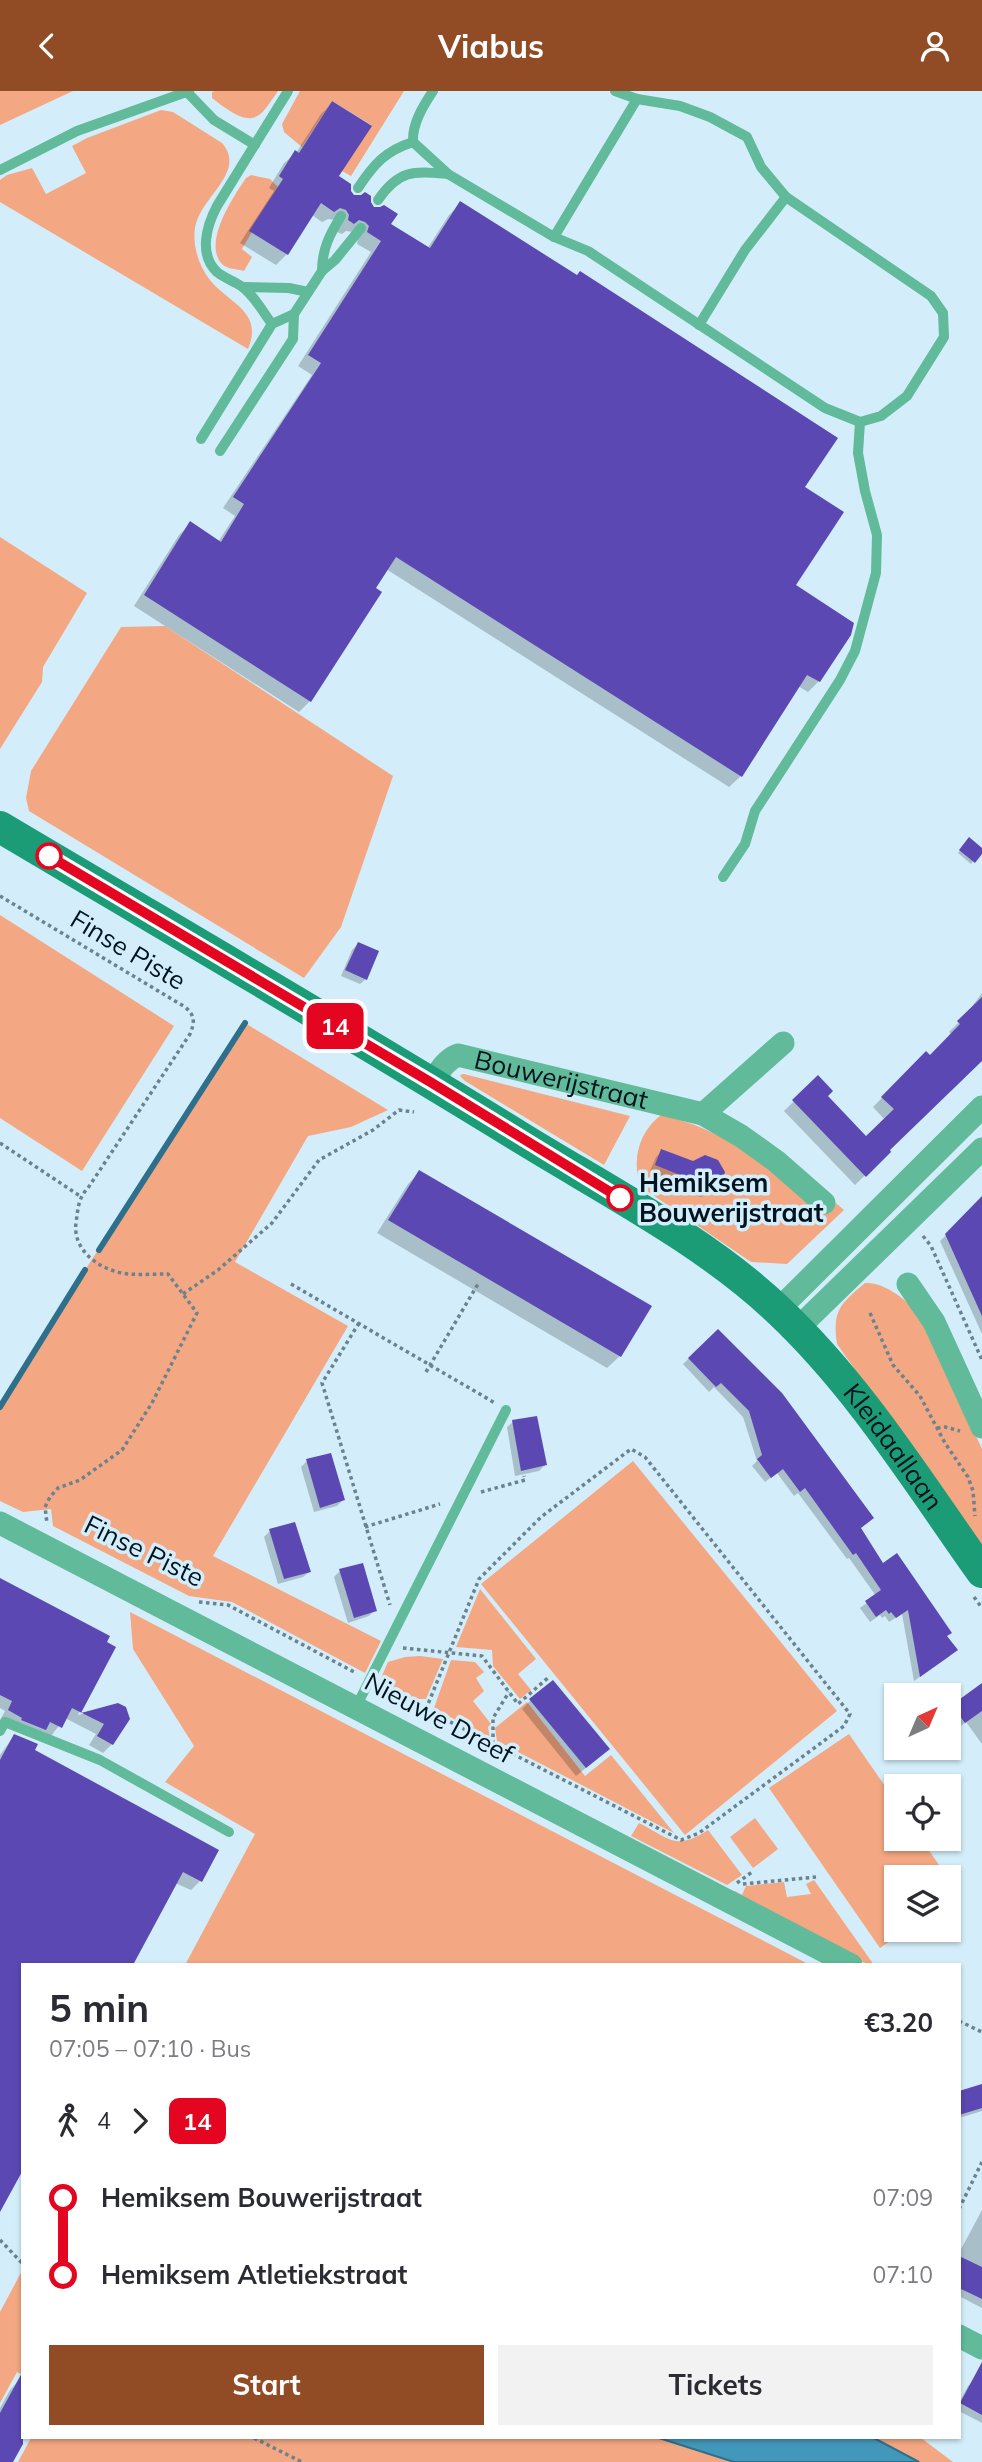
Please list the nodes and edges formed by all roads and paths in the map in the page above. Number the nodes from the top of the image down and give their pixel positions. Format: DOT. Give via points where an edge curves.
graph roads {
  1 [pos="188,91"];
  2 [pos="288,91"];
  3 [pos="433,91"];
  4 [pos="615,91"];
  5 [pos="638,99"];
  6 [pos="413,142"];
  7 [pos="255,145"];
  8 [pos="0,170"];
  9 [pos="448,174"];
  10 [pos="358,188"];
  11 [pos="786,197"];
  12 [pos="378,200"];
  13 [pos="341,216"];
  14 [pos="360,228"];
  15 [pos="554,237"];
  16 [pos="322,271"];
  17 [pos="243,287"];
  18 [pos="308,292"];
  19 [pos="294,314"];
  20 [pos="272,324"];
  21 [pos="699,325"];
  22 [pos="860,422"];
  23 [pos="201,439"];
  24 [pos="220,451"];
  25 [pos="0,827"];
  26 [pos="723,877"];
  27 [pos="0,896"];
  28 [pos="783,1042"];
  29 [pos="432,1083"];
  30 [pos="982,1107"];
  31 [pos="414,1112"];
  32 [pos="703,1114"];
  33 [pos="0,1143"];
  34 [pos="982,1149"];
  35 [pos="80,1196"];
  36 [pos="824,1203"];
  37 [pos="873,1214"];
  38 [pos="911,1219"];
  39 [pos="894,1235"];
  40 [pos="908,1283"];
  41 [pos="478,1284"];
  42 [pos="291,1285"];
  43 [pos="183,1294"];
  44 [pos="870,1313"];
  45 [pos="787,1319"];
  46 [pos="359,1323"];
  47 [pos="982,1360"];
  48 [pos="430,1366"];
  49 [pos="426,1372"];
  50 [pos="506,1410"];
  51 [pos="982,1427"];
  52 [pos="0,1523"];
  53 [pos="52,1528"];
  54 [pos="959,1540"];
  55 [pos="982,1572"];
  56 [pos="196,1602"];
  57 [pos="397,1627"];
  58 [pos="387,1646"];
  59 [pos="449,1653"];
  60 [pos="550,1676"];
  61 [pos="370,1680"];
  62 [pos="509,1692"];
  63 [pos="356,1707"];
  64 [pos="426,1709"];
  65 [pos="0,1731"];
  66 [pos="492,1744"];
  67 [pos="229,1832"];
  68 [pos="816,1877"];
  69 [pos="734,1885"];
  70 [pos="847,1963"];
  71 [pos="961,2022"];
  72 [pos="982,2032"];
  73 [pos="982,2162"];
  74 [pos="961,2205"];
  75 [pos="0,2240"];
  76 [pos="21,2262"];
  77 [pos="961,2337"];
  78 [pos="982,2348"];
  79 [pos="256,2439"];
  80 [pos="302,2462"];
  1 -- 7 [label="lane" via="214,120"];
  1 -- 8 [label="lane" via="77,131"];
  2 -- 7 [label="lane"];
  3 -- 6 [label="lane" via="413,131"];
  4 -- 5 [label="lane"];
  5 -- 11 [label="lane" via="680,106 747,137 761,167"];
  5 -- 15 [label="lane"];
  6 -- 9 [label="lane"];
  6 -- 10 [label="lane" via="393,148"];
  7 -- 17 [label="lane" via="216,206 206,239 216,272"];
  9 -- 12 [label="lane" via="416,171 397,177"];
  9 -- 15 [label="lane"];
  11 -- 21 [label="lane" via="745,250"];
  11 -- 22 [label="lane" via="905,276 931,296 943,313 944,337 906,396 881,416"];
  13 -- 16 [label="lane" via="322,255"];
  14 -- 16 [label="lane"];
  15 -- 21 [label="lane" via="587,251"];
  16 -- 18 [label="lane"];
  17 -- 18 [label="lane"];
  17 -- 20 [label="lane"];
  18 -- 19 [label="lane"];
  19 -- 20 [label="lane"];
  19 -- 24 [label="lane" via="293,339"];
  20 -- 23 [label="lane"];
  21 -- 22 [label="lane" via="825,408"];
  22 -- 26 [label="lane" via="858,453 877,535 876,573 855,651 755,811 745,844"];
  25 -- 29 [label="street, Bouwerijstraat"];
  27 -- 35 [label="path, Finse Piste" via="185,1007 194,1020 190,1034"];
  28 -- 32 [label="street"];
  29 -- 32 [label="street, Bouwerijstraat" via="443,1066 458,1055"];
  29 -- 45 [label="street, Bouwerijstraat" via="678,1235 736,1275"];
  30 -- 37 [label="street"];
  31 -- 43 [label="path" via="399,1110 319,1160 272,1223"];
  32 -- 36 [label="street, Bouwerijstraat" via="776,1161"];
  33 -- 35 [label="path"];
  34 -- 38 [label="street"];
  35 -- 43 [label="path, Finse Piste" via="74,1232 83,1253 118,1272 168,1274"];
  37 -- 39 [label="street"];
  37 -- 45 [label="street"];
  38 -- 39 [label="street"];
  38 -- 47 [label="path" via="931,1246"];
  39 -- 45 [label="street"];
  40 -- 51 [label="street" via="934,1322"];
  41 -- 48 [label="path"];
  42 -- 46 [label="path"];
  43 -- 53 [label="path, Finse Piste" via="197,1313 152,1403 122,1450 50,1497 45,1515"];
  44 -- 54 [label="path" via="893,1365 920,1396 968,1477 975,1520 970,1532"];
  45 -- 54 [label="street, Kleidaallaan" via="872,1416"];
  46 -- 48 [label="path"];
  46 -- 57 [label="path" via="323,1383"];
  48 -- 49 [label="path"];
  48 -- 50 [label="path"];
  50 -- 57 [label="lane"];
  52 -- 63 [label="street, Nieuwe Dreef"];
  54 -- 55 [label="street, Kleidaallaan"];
  56 -- 61 [label="path, Finse Piste" via="228,1605"];
  57 -- 58 [label="lane"];
  58 -- 59 [label="path"];
  58 -- 61 [label="lane"];
  59 -- 62 [label="path" via="482,1656"];
  59 -- 64 [label="path"];
  59 -- 66 [label="path, Finse Piste" via="479,1579 541,1517 631,1449 645,1457 849,1714 844,1726 699,1833 681,1840"];
  60 -- 62 [label="path" via="518,1704"];
  61 -- 63 [label="lane"];
  61 -- 64 [label="path, Finse Piste"];
  62 -- 66 [label="path" via="494,1718"];
  63 -- 70 [label="street, Nieuwe Dreef"];
  64 -- 66 [label="path, Finse Piste"];
  65 -- 67 [label="lane" via="5,1722 100,1761"];
  68 -- 69 [label="path"];
  71 -- 72 [label="path"];
  73 -- 74 [label="path"];
  75 -- 76 [label="path"];
  77 -- 78 [label="street"];
  79 -- 80 [label="path"];
}
